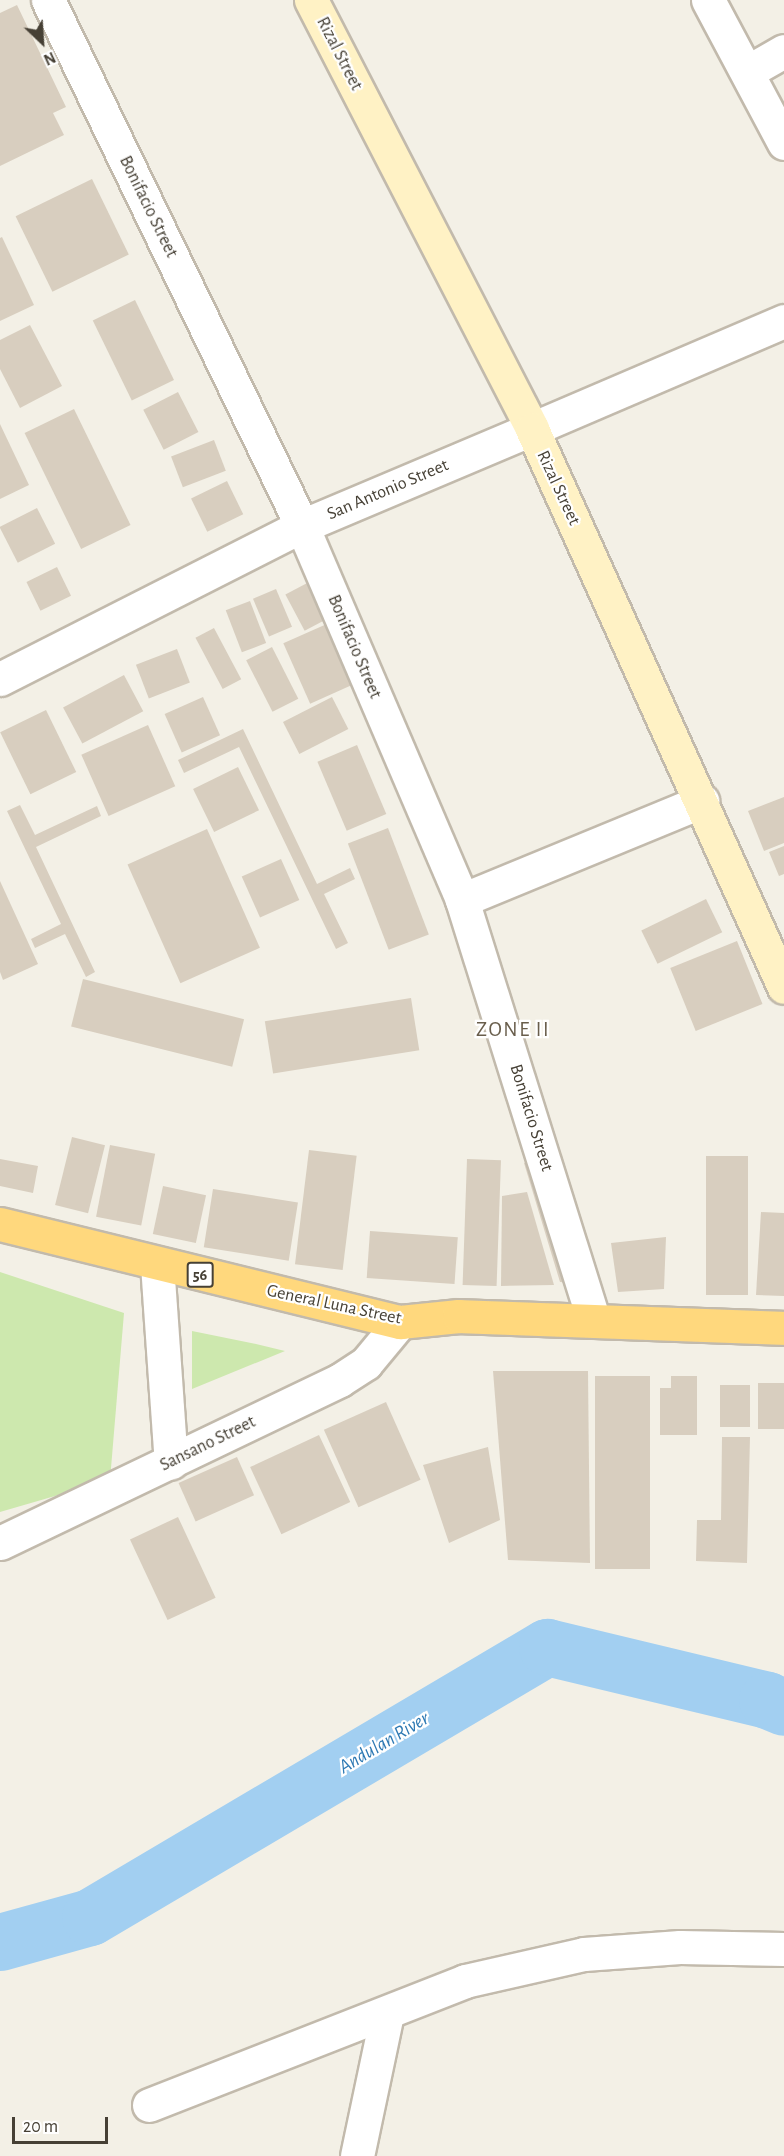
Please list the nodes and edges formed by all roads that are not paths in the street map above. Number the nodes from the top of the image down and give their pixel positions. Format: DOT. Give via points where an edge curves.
graph roads {
  1 [pos="48,0"];
  2 [pos="312,0"];
  3 [pos="708,0"];
  4 [pos="784,51"];
  5 [pos="749,72"];
  6 [pos="784,143"];
  7 [pos="784,321"];
  8 [pos="532,429"];
  9 [pos="302,526"];
  10 [pos="0,679"];
  11 [pos="702,801"];
  12 [pos="462,900"];
  13 [pos="784,987"];
  14 [pos="0,1224"];
  15 [pos="157,1264"];
  16 [pos="594,1320"];
  17 [pos="400,1322"];
  18 [pos="784,1328"];
  19 [pos="171,1463"];
  20 [pos="0,1543"];
  21 [pos="784,1948"];
  22 [pos="387,2014"];
  23 [pos="149,2105"];
  24 [pos="357,2156"];
  1 -- 9 [label="street, Bonifacio Street"];
  2 -- 8 [label="main road, Rizal Street"];
  3 -- 5 [label="street"];
  4 -- 5 [label="street"];
  5 -- 6 [label="street"];
  7 -- 8 [label="street, San Antonio Street"];
  8 -- 9 [label="street, San Antonio Street"];
  8 -- 11 [label="main road, Rizal Street"];
  9 -- 10 [label="street, San Antonio Street"];
  9 -- 12 [label="street, Bonifacio Street"];
  11 -- 12 [label="street"];
  11 -- 13 [label="main road, Rizal Street"];
  12 -- 16 [label="street, Bonifacio Street"];
  14 -- 15 [label="highway, General Luna Street / 56"];
  15 -- 17 [label="highway, General Luna Street / 56"];
  15 -- 19 [label="street"];
  16 -- 17 [label="highway, General Luna Street / 56" via="459,1316"];
  16 -- 18 [label="highway, General Luna Street / 56"];
  17 -- 19 [label="street, Sansano Street" via="366,1363 339,1380"];
  19 -- 20 [label="street, Sansano Street"];
  21 -- 22 [label="street" via="680,1947 584,1954 465,1981"];
  22 -- 23 [label="street"];
  22 -- 24 [label="street"];
}
